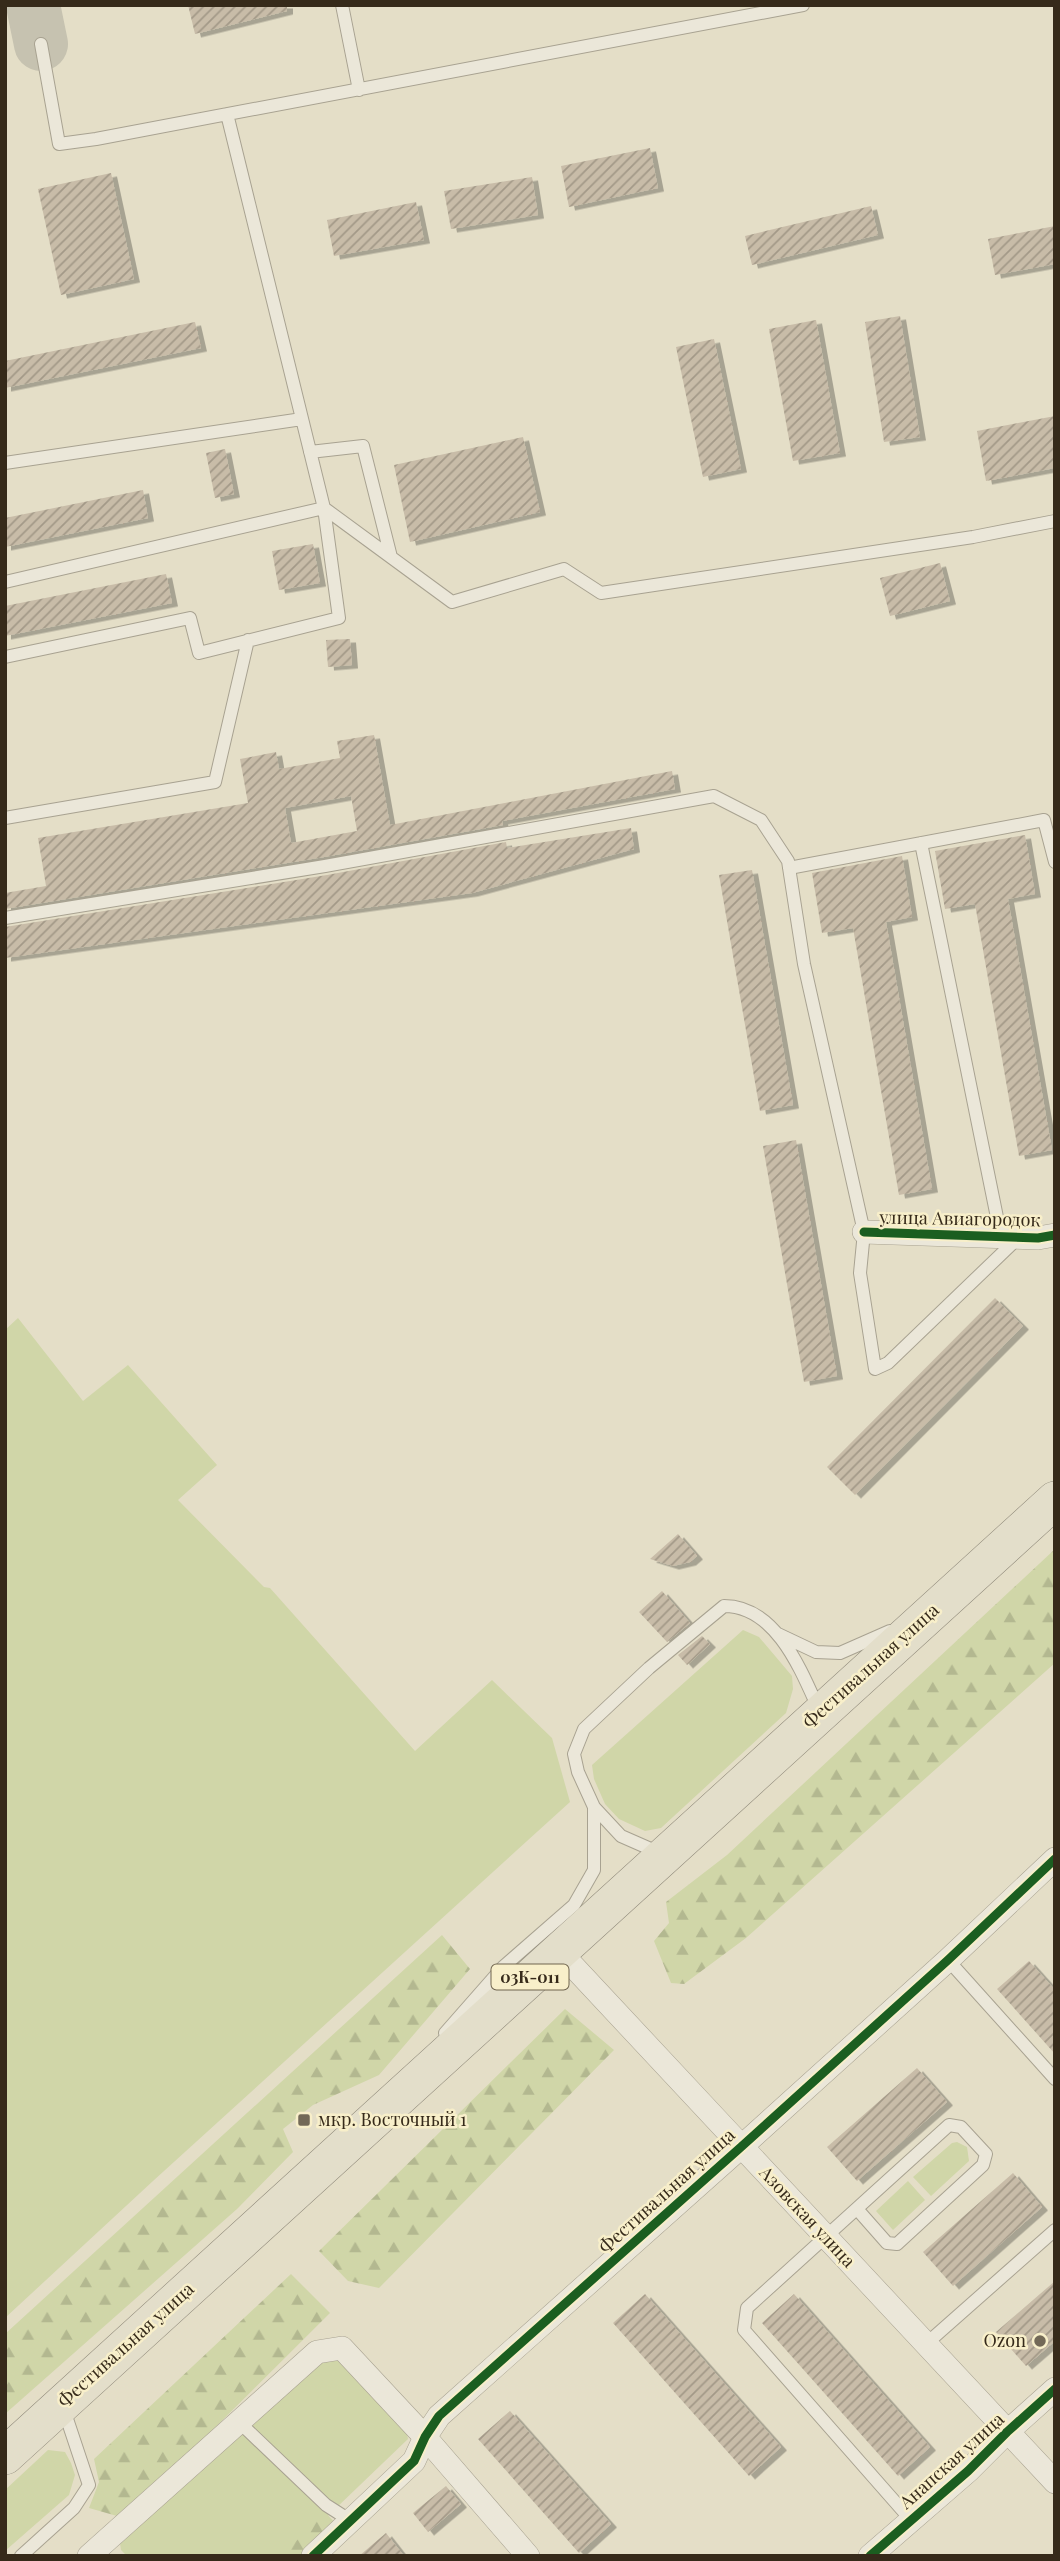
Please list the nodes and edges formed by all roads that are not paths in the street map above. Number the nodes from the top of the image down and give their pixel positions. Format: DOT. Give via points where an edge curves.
graph roads {
  1 [pos="342,5"];
  2 [pos="803,5"];
  3 [pos="41,44"];
  4 [pos="359,90"];
  5 [pos="227,114"];
  6 [pos="302,419"];
  7 [pos="310,452"];
  8 [pos="5,463"];
  9 [pos="324,509"];
  10 [pos="1055,520"];
  11 [pos="391,557"];
  12 [pos="5,582"];
  13 [pos="248,640"];
  14 [pos="5,657"];
  15 [pos="5,817"];
  16 [pos="921,843"];
  17 [pos="1055,862"];
  18 [pos="789,868"];
  19 [pos="5,918"];
  20 [pos="863,1232"];
  21 [pos="1055,1235"];
  22 [pos="1010,1237"];
  23 [pos="1055,1500"];
  24 [pos="926,1616"];
  25 [pos="778,1634"];
  26 [pos="820,1712"];
  27 [pos="594,1807"];
  28 [pos="664,1854"];
  29 [pos="1054,1861"];
  30 [pos="559,1951"];
  31 [pos="948,1960"];
  32 [pos="1055,2079"];
  33 [pos="344,2146"];
  34 [pos="741,2147"];
  35 [pos="857,2209"];
  36 [pos="1055,2230"];
  37 [pos="826,2237"];
  38 [pos="926,2344"];
  39 [pos="1055,2389"];
  40 [pos="62,2403"];
  41 [pos="239,2422"];
  42 [pos="1007,2432"];
  43 [pos="425,2437"];
  44 [pos="5,2456"];
  45 [pos="1055,2482"];
  46 [pos="911,2520"];
  47 [pos="351,2521"];
  48 [pos="103,2552"];
  49 [pos="22,2556"];
  50 [pos="313,2556"];
  51 [pos="528,2556"];
  52 [pos="870,2556"];
  1 -- 4 [label="lane"];
  2 -- 4 [label="lane"];
  3 -- 5 [label="lane" via="59,144"];
  4 -- 5 [label="lane"];
  5 -- 6 [label="lane"];
  6 -- 7 [label="lane"];
  6 -- 8 [label="lane"];
  7 -- 9 [label="lane"];
  7 -- 11 [label="lane" via="363,446"];
  9 -- 11 [label="lane"];
  9 -- 12 [label="lane"];
  9 -- 13 [label="lane" via="339,618"];
  10 -- 11 [label="lane" via="973,537 601,593 564,569 452,602"];
  13 -- 14 [label="lane" via="199,653 190,618"];
  13 -- 15 [label="lane" via="215,782"];
  16 -- 17 [label="lane" via="1044,820"];
  16 -- 18 [label="lane"];
  16 -- 22 [label="lane"];
  18 -- 19 [label="lane" via="761,820 714,796"];
  18 -- 20 [label="lane" via="804,964"];
  20 -- 22 [label="street, улица Авиагородок"];
  20 -- 22 [label="lane" via="860,1273 875,1369 888,1363"];
  21 -- 22 [label="street, улица Авиагородок"];
  23 -- 24 [label="main road, Фестивальная улица / 03К-011"];
  24 -- 25 [label="lane" via="840,1653 816,1651"];
  24 -- 26 [label="main road, Фестивальная улица / 03К-011"];
  25 -- 26 [label="lane"];
  25 -- 27 [label="lane" via="739,1606 724,1606 584,1728 574,1754"];
  26 -- 28 [label="main road, Фестивальная улица / 03К-011"];
  27 -- 28 [label="lane" via="621,1836"];
  27 -- 33 [label="lane" via="594,1870 574,1905 503,1967"];
  28 -- 30 [label="main road, Фестивальная улица / 03К-011"];
  29 -- 31 [label="street, Фестивальная улица"];
  30 -- 33 [label="main road, Фестивальная улица / 03К-011"];
  30 -- 34 [label="street, Азовская улица"];
  31 -- 32 [label="lane"];
  31 -- 34 [label="street, Фестивальная улица"];
  33 -- 40 [label="main road, Фестивальная улица / 03К-011"];
  34 -- 37 [label="street, Азовская улица"];
  34 -- 43 [label="street, Фестивальная улица" via="439,2416"];
  35 -- 35 [label="lane" via="949,2125 961,2127 986,2154 984,2165 897,2244 887,2243"];
  35 -- 37 [label="lane"];
  36 -- 38 [label="lane"];
  37 -- 38 [label="street, Азовская улица"];
  37 -- 46 [label="lane" via="747,2308 744,2330"];
  38 -- 42 [label="street, Азовская улица"];
  39 -- 42 [label="street, Анапская улица"];
  40 -- 44 [label="main road, Фестивальная улица / 03К-011"];
  40 -- 49 [label="lane" via="89,2485 74,2508"];
  41 -- 43 [label="street" via="317,2352 342,2348"];
  41 -- 47 [label="lane" via="327,2505"];
  41 -- 48 [label="street"];
  42 -- 45 [label="street, Азовская улица"];
  42 -- 46 [label="street, Анапская улица"];
  43 -- 47 [label="street, Фестивальная улица" via="414,2461"];
  43 -- 51 [label="street"];
  46 -- 52 [label="street, Анапская улица"];
  47 -- 50 [label="street, Фестивальная улица"];
}
